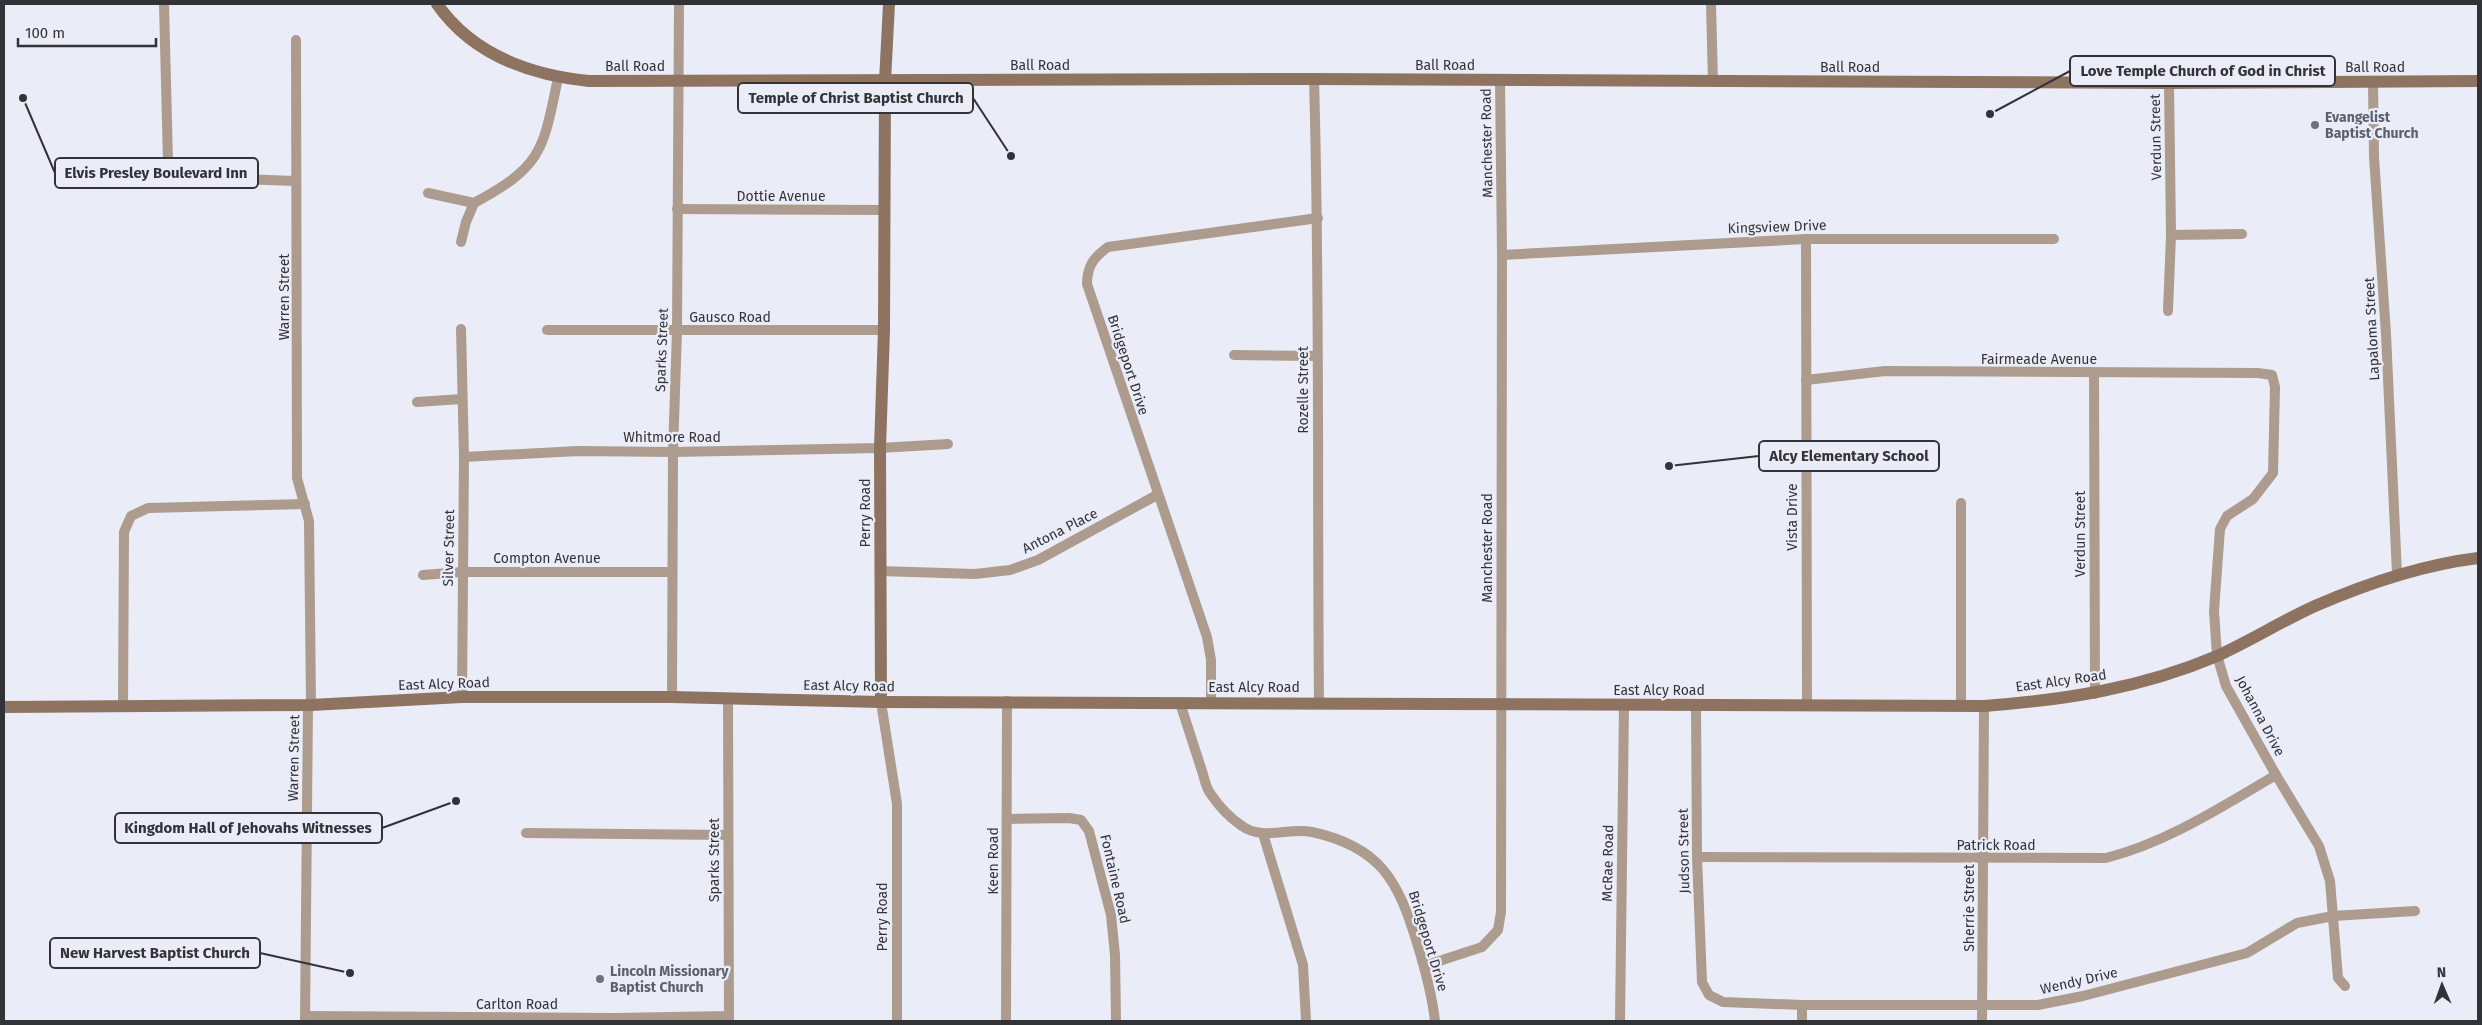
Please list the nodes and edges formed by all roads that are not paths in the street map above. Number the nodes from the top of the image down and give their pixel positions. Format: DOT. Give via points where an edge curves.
graph roads {
  1 [pos="164,4"];
  2 [pos="437,4"];
  3 [pos="679,4"];
  4 [pos="888,4"];
  5 [pos="1711,4"];
  6 [pos="296,40"];
  7 [pos="558,78"];
  8 [pos="1314,79"];
  9 [pos="1500,80"];
  10 [pos="678,81"];
  11 [pos="884,81"];
  12 [pos="2478,81"];
  13 [pos="1713,82"];
  14 [pos="2373,82"];
  15 [pos="2169,83"];
  16 [pos="296,181"];
  17 [pos="428,193"];
  18 [pos="474,203"];
  19 [pos="677,209"];
  20 [pos="884,210"];
  21 [pos="1318,218"];
  22 [pos="2242,234"];
  23 [pos="2171,235"];
  24 [pos="1806,239"];
  25 [pos="2054,239"];
  26 [pos="461,242"];
  27 [pos="1502,255"];
  28 [pos="2168,311"];
  29 [pos="461,329"];
  30 [pos="547,330"];
  31 [pos="884,330"];
  32 [pos="677,331"];
  33 [pos="1234,355"];
  34 [pos="1316,356"];
  35 [pos="2094,374"];
  36 [pos="2272,376"];
  37 [pos="1806,380"];
  38 [pos="462,399"];
  39 [pos="417,402"];
  40 [pos="948,444"];
  41 [pos="880,448"];
  42 [pos="673,452"];
  43 [pos="464,457"];
  44 [pos="1157,494"];
  45 [pos="1960,503"];
  46 [pos="305,504"];
  47 [pos="2478,558"];
  48 [pos="880,571"];
  49 [pos="462,572"];
  50 [pos="671,572"];
  51 [pos="2397,574"];
  52 [pos="423,575"];
  53 [pos="2217,656"];
  54 [pos="2095,694"];
  55 [pos="462,697"];
  56 [pos="672,697"];
  57 [pos="728,698"];
  58 [pos="1007,701"];
  59 [pos="881,702"];
  60 [pos="1211,702"];
  61 [pos="1319,702"];
  62 [pos="1180,703"];
  63 [pos="1501,704"];
  64 [pos="309,705"];
  65 [pos="1624,705"];
  66 [pos="1696,705"];
  67 [pos="1807,705"];
  68 [pos="124,706"];
  69 [pos="1961,706"];
  70 [pos="1984,706"];
  71 [pos="4,707"];
  72 [pos="2276,775"];
  73 [pos="1007,819"];
  74 [pos="526,833"];
  75 [pos="1263,834"];
  76 [pos="727,835"];
  77 [pos="1697,857"];
  78 [pos="1983,859"];
  79 [pos="2415,911"];
  80 [pos="2333,916"];
  81 [pos="1424,966"];
  82 [pos="2345,986"];
  83 [pos="1709,995"];
  84 [pos="1982,1004"];
  85 [pos="1802,1005"];
  86 [pos="729,1018"];
  87 [pos="305,1019"];
  88 [pos="613,1020"];
  89 [pos="897,1021"];
  90 [pos="1006,1021"];
  91 [pos="1116,1021"];
  92 [pos="1306,1021"];
  93 [pos="1434,1021"];
  94 [pos="1620,1021"];
  95 [pos="1802,1021"];
  96 [pos="1982,1021"];
  1 -- 16 [label="street" via="168,162 174,172 186,177"];
  2 -- 7 [label="street, Ball Road" via="481,46 503,60"];
  3 -- 10 [label="street, Sparks Street"];
  4 -- 11 [label="street, Perry Road"];
  5 -- 13 [label="street"];
  6 -- 16 [label="street, Warren Street"];
  7 -- 10 [label="street, Ball Road"];
  7 -- 18 [label="street" via="545,138 536,157 520,174"];
  8 -- 9 [label="street, Ball Road"];
  8 -- 11 [label="street, Ball Road"];
  8 -- 21 [label="street, Rozelle Street"];
  9 -- 13 [label="street, Ball Road"];
  9 -- 27 [label="street, Manchester Road"];
  10 -- 11 [label="street, Ball Road"];
  10 -- 19 [label="street, Sparks Street"];
  11 -- 20 [label="street, Perry Road"];
  12 -- 14 [label="street, Ball Road"];
  13 -- 15 [label="street, Ball Road"];
  14 -- 15 [label="street, Ball Road"];
  14 -- 51 [label="street, Lapaloma Street" via="2374,156"];
  15 -- 23 [label="street, Verdun Street"];
  16 -- 46 [label="street, Warren Street" via="297,478"];
  17 -- 18 [label="street"];
  18 -- 26 [label="street"];
  19 -- 20 [label="street, Dottie Avenue"];
  19 -- 32 [label="street, Sparks Street"];
  20 -- 31 [label="street, Perry Road"];
  21 -- 34 [label="street, Rozelle Street"];
  21 -- 44 [label="street, Bridgeport Drive" via="1108,246 1096,255 1087,270 1087,284"];
  22 -- 23 [label="street"];
  23 -- 28 [label="street, Verdun Street"];
  24 -- 25 [label="street, Kingsview Drive"];
  24 -- 27 [label="street, Kingsview Drive"];
  24 -- 37 [label="street, Vista Drive"];
  27 -- 63 [label="street, Manchester Road"];
  29 -- 38 [label="street, Silver Street"];
  30 -- 32 [label="street, Gausco Road"];
  31 -- 32 [label="street, Gausco Road"];
  31 -- 41 [label="street, Perry Road"];
  32 -- 42 [label="street, Sparks Street"];
  33 -- 34 [label="street"];
  34 -- 61 [label="street, Rozelle Street"];
  35 -- 36 [label="street, Fairmeade Avenue" via="2258,373"];
  35 -- 37 [label="street, Fairmeade Avenue" via="1886,371"];
  35 -- 54 [label="street, Verdun Street"];
  36 -- 53 [label="street, Johanna Drive" via="2276,387 2273,473 2253,499 2227,516 2220,529 2214,611"];
  37 -- 67 [label="street, Vista Drive"];
  38 -- 39 [label="street"];
  38 -- 43 [label="street, Silver Street"];
  40 -- 41 [label="street, Whitmore Road"];
  41 -- 42 [label="street, Whitmore Road"];
  41 -- 48 [label="street, Perry Road"];
  42 -- 43 [label="street, Whitmore Road" via="578,451"];
  42 -- 50 [label="street, Sparks Street"];
  43 -- 49 [label="street, Silver Street"];
  44 -- 48 [label="street, Antona Place" via="1038,560 1010,570 976,574"];
  44 -- 60 [label="street, Bridgeport Drive" via="1207,637 1211,660"];
  45 -- 69 [label="street"];
  46 -- 64 [label="street, Warren Street" via="309,521"];
  46 -- 68 [label="street" via="148,508 131,516 124,532"];
  47 -- 51 [label="street, East Alcy Road"];
  48 -- 59 [label="street, Perry Road"];
  49 -- 50 [label="street, Compton Avenue"];
  49 -- 52 [label="street, Compton Avenue"];
  49 -- 55 [label="street, Silver Street"];
  50 -- 56 [label="street, Sparks Street"];
  51 -- 53 [label="street, East Alcy Road" via="2305,612"];
  53 -- 54 [label="street, East Alcy Road" via="2146,681"];
  53 -- 72 [label="street, Johanna Drive" via="2226,686"];
  54 -- 70 [label="street, East Alcy Road"];
  55 -- 56 [label="street, East Alcy Road"];
  55 -- 64 [label="street, East Alcy Road"];
  56 -- 57 [label="street, East Alcy Road"];
  57 -- 59 [label="street, East Alcy Road"];
  57 -- 76 [label="street, Sparks Street"];
  58 -- 59 [label="street, East Alcy Road"];
  58 -- 62 [label="street, East Alcy Road"];
  58 -- 73 [label="street, Keen Road"];
  59 -- 89 [label="street, Perry Road" via="897,804"];
  60 -- 61 [label="street, East Alcy Road"];
  60 -- 62 [label="street, East Alcy Road"];
  61 -- 63 [label="street, East Alcy Road"];
  62 -- 75 [label="street, Bridgeport Drive" via="1209,792 1243,827"];
  63 -- 65 [label="street, East Alcy Road"];
  63 -- 81 [label="street, Manchester Road" via="1501,912 1498,930 1482,947"];
  64 -- 68 [label="street, East Alcy Road"];
  64 -- 87 [label="street, Warren Street"];
  65 -- 66 [label="street, East Alcy Road"];
  65 -- 94 [label="street, McRae Road"];
  66 -- 67 [label="street, East Alcy Road"];
  66 -- 77 [label="street, Judson Street"];
  67 -- 69 [label="street, East Alcy Road"];
  68 -- 71 [label="street, East Alcy Road"];
  69 -- 70 [label="street, East Alcy Road"];
  70 -- 78 [label="street, Sherrie Street"];
  72 -- 78 [label="street, Patrick Road" via="2163,839 2134,850 2106,858"];
  72 -- 80 [label="street, Johanna Drive" via="2319,846 2330,881"];
  73 -- 90 [label="street, Keen Road"];
  73 -- 91 [label="street, Fontaine Road" via="1069,818 1081,820 1089,831 1112,915"];
  74 -- 76 [label="street"];
  75 -- 81 [label="street, Bridgeport Drive" via="1310,832 1346,841 1372,858 1394,883 1404,903"];
  75 -- 92 [label="street" via="1303,965"];
  76 -- 86 [label="street, Sparks Street"];
  77 -- 78 [label="street, Patrick Road"];
  77 -- 83 [label="street, Judson Street" via="1702,982"];
  78 -- 84 [label="street, Sherrie Street"];
  79 -- 80 [label="street, Wendy Drive"];
  80 -- 82 [label="street, Johanna Drive" via="2338,978"];
  80 -- 84 [label="street, Wendy Drive" via="2297,923 2247,953 2083,996 2038,1005"];
  81 -- 93 [label="street, Bridgeport Drive"];
  83 -- 85 [label="street, Wendy Drive" via="1723,1002"];
  84 -- 85 [label="street, Wendy Drive"];
  84 -- 96 [label="street, Sherrie Street"];
  85 -- 95 [label="street"];
  86 -- 88 [label="street, Carlton Road"];
  87 -- 88 [label="street, Carlton Road"];
}
